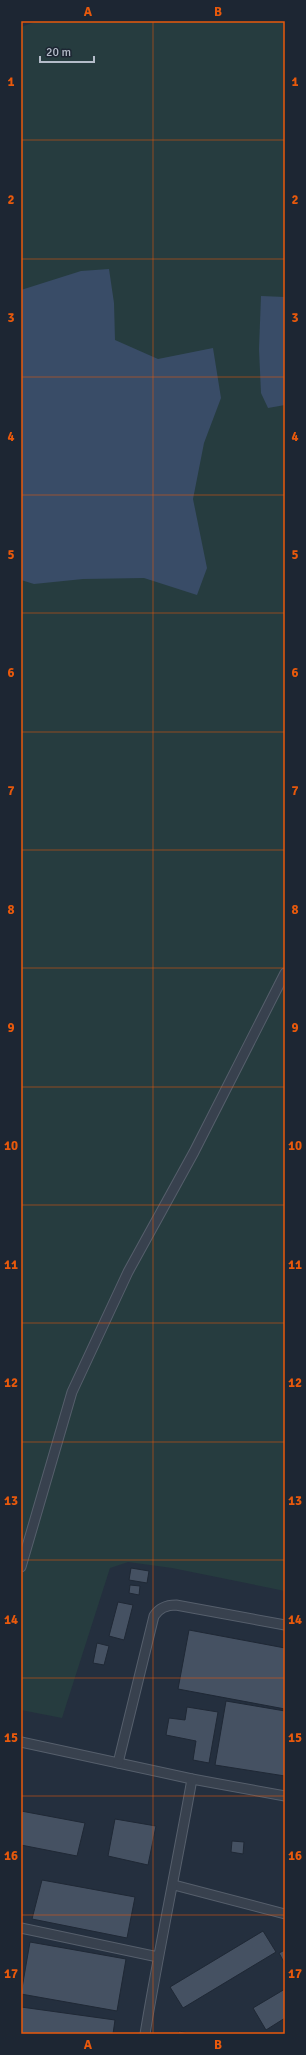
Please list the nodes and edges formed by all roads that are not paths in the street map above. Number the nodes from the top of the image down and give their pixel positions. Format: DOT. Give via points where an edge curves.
graph roads {
  1 [pos="285,973"];
  2 [pos="21,1567"];
  3 [pos="285,1626"];
  4 [pos="21,1742"];
  5 [pos="118,1763"];
  6 [pos="192,1779"];
  7 [pos="285,1796"];
  8 [pos="174,1885"];
  9 [pos="285,1914"];
  10 [pos="21,1928"];
  11 [pos="158,1957"];
  12 [pos="145,2034"];
  1 -- 2 [label="lane" via="194,1152 128,1272 72,1392"];
  3 -- 5 [label="lane" via="176,1605 158,1610 154,1616"];
  4 -- 5 [label="lane"];
  5 -- 6 [label="lane"];
  6 -- 7 [label="lane"];
  6 -- 8 [label="lane"];
  8 -- 9 [label="lane"];
  8 -- 11 [label="lane"];
  10 -- 11 [label="lane"];
  11 -- 12 [label="lane"];
}
